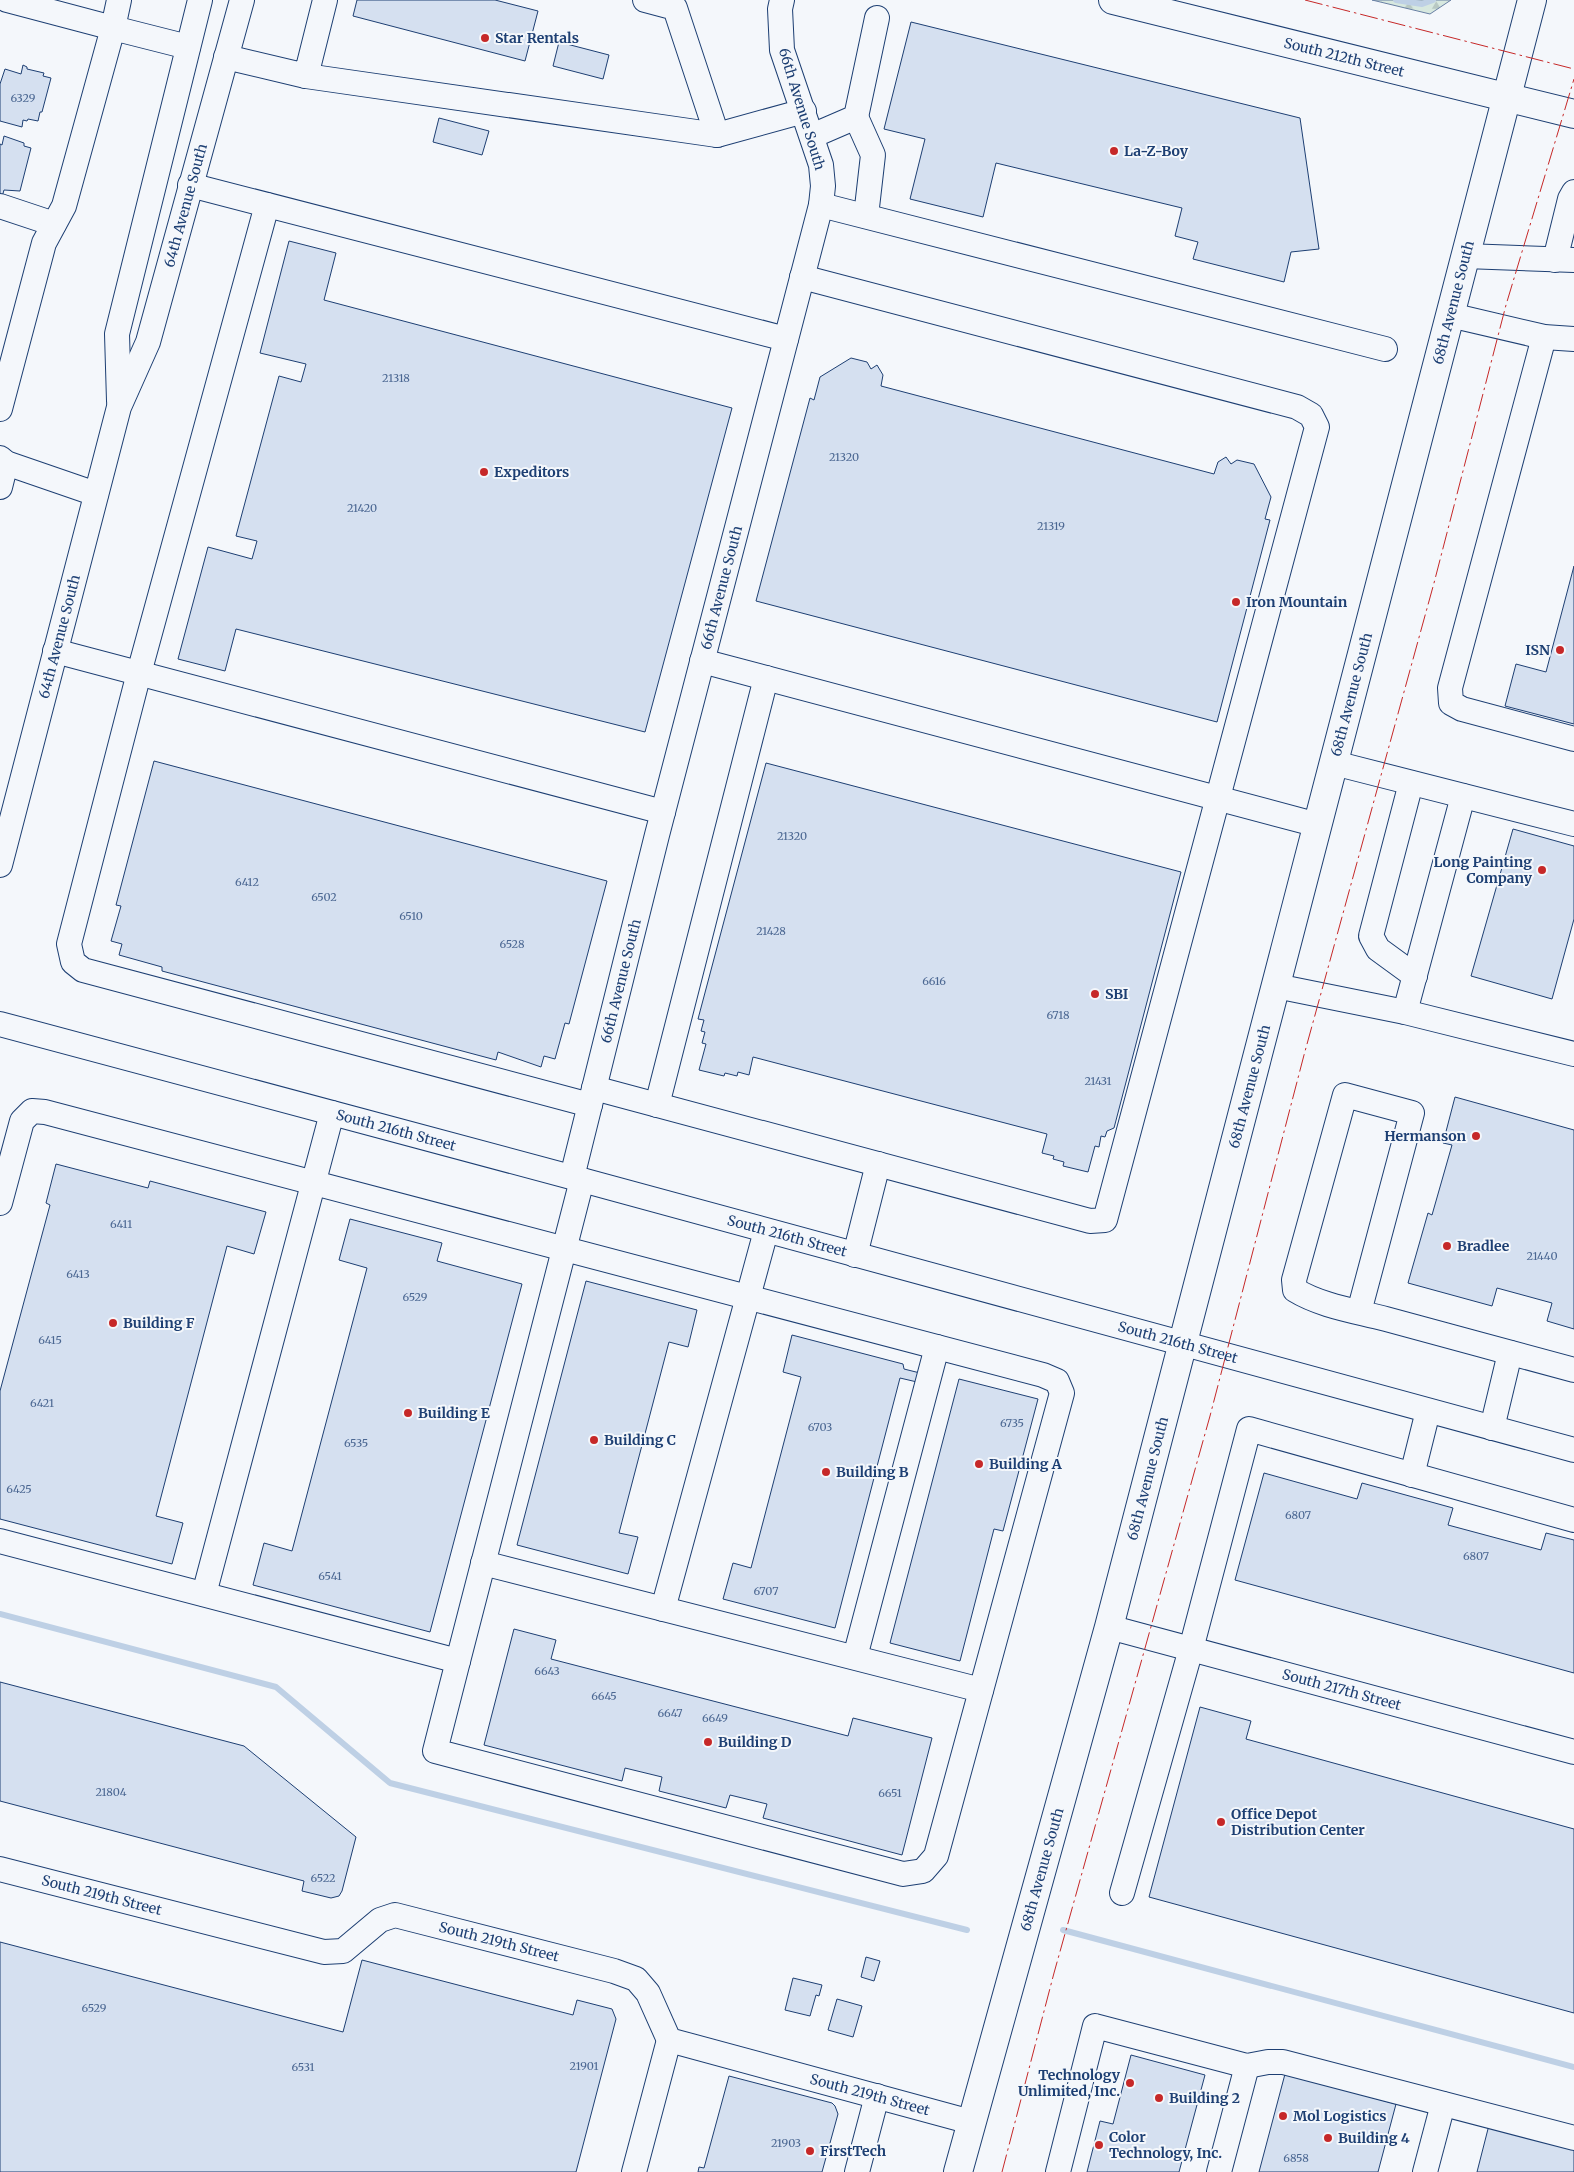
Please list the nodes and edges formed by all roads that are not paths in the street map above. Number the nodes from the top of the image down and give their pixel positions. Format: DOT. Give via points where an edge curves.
graph roads {
  1 [pos="7,0"];
  2 [pos="119,0"];
  3 [pos="200,0"];
  4 [pos="242,0"];
  5 [pos="326,0"];
  6 [pos="645,0"];
  7 [pos="782,0"];
  8 [pos="1113,0"];
  9 [pos="1532,0"];
  10 [pos="877,18"];
  11 [pos="112,28"];
  12 [pos="188,47"];
  13 [pos="226,56"];
  14 [pos="306,76"];
  15 [pos="1507,96"];
  16 [pos="804,111"];
  17 [pos="1574,114"];
  18 [pos="856,117"];
  19 [pos="717,135"];
  20 [pos="812,136"];
  21 [pos="190,185"];
  22 [pos="1574,192"];
  23 [pos="267,205"];
  24 [pos="821,205"];
  25 [pos="0,206"];
  26 [pos="866,216"];
  27 [pos="54,224"];
  28 [pos="1466,256"];
  29 [pos="1564,260"];
  30 [pos="802,277"];
  31 [pos="1450,315"];
  32 [pos="1544,337"];
  33 [pos="786,338"];
  34 [pos="1574,339"];
  35 [pos="1385,348"];
  36 [pos="1,403"];
  37 [pos="119,407"];
  38 [pos="2,464"];
  39 [pos="0,487"];
  40 [pos="96,494"];
  41 [pos="56,651"];
  42 [pos="702,661"];
  43 [pos="139,673"];
  44 [pos="766,678"];
  45 [pos="1574,740"];
  46 [pos="1334,763"];
  47 [pos="1411,783"];
  48 [pos="1463,796"];
  49 [pos="1218,798"];
  50 [pos="663,812"];
  51 [pos="1318,824"];
  52 [pos="1574,824"];
  53 [pos="0,865"];
  54 [pos="1415,976"];
  55 [pos="1276,986"];
  56 [pos="1405,1012"];
  57 [pos="0,1024"];
  58 [pos="1574,1054"];
  59 [pos="592,1096"];
  60 [pos="657,1105"];
  61 [pos="332,1113"];
  62 [pos="878,1164"];
  63 [pos="577,1178"];
  64 [pos="313,1182"];
  65 [pos="0,1203"];
  66 [pos="766,1230"];
  67 [pos="564,1248"];
  68 [pos="855,1255"];
  69 [pos="748,1296"];
  70 [pos="1358,1312"];
  71 [pos="1183,1345"];
  72 [pos="937,1346"];
  73 [pos="1510,1353"];
  74 [pos="1574,1370"];
  75 [pos="1428,1411"];
  76 [pos="1492,1428"];
  77 [pos="1574,1450"];
  78 [pos="1412,1475"];
  79 [pos="1574,1520"];
  80 [pos="0,1541"];
  81 [pos="484,1563"];
  82 [pos="204,1594"];
  83 [pos="663,1608"];
  84 [pos="1110,1627"];
  85 [pos="1191,1649"];
  86 [pos="855,1657"];
  87 [pos="458,1661"];
  88 [pos="981,1690"];
  89 [pos="1574,1752"];
  90 [pos="0,1869"];
  91 [pos="1122,1893"];
  92 [pos="669,2040"];
  93 [pos="1247,2066"];
  94 [pos="878,2096"];
  95 [pos="1443,2104"];
  96 [pos="971,2122"];
  97 [pos="1574,2138"];
  98 [pos="634,2172"];
  99 [pos="857,2172"];
  100 [pos="958,2172"];
  101 [pos="1058,2172"];
  102 [pos="1219,2172"];
  103 [pos="1425,2172"];
  1 -- 11 [label="street"];
  2 -- 11 [label="street"];
  3 -- 12 [label="street, 64th Avenue South"];
  4 -- 13 [label="street, 64th Avenue South"];
  5 -- 14 [label="street"];
  6 -- 19 [label="street" via="675,8"];
  7 -- 16 [label="street, 66th Avenue South" via="782,50"];
  8 -- 15 [label="main road, South 212th Street"];
  9 -- 15 [label="main road, 68th Avenue South"];
  10 -- 18 [label="street"];
  11 -- 12 [label="street"];
  11 -- 27 [label="street" via="64,206"];
  12 -- 37 [label="street, 64th Avenue South" via="117,334"];
  13 -- 14 [label="street"];
  13 -- 21 [label="street, 64th Avenue South"];
  14 -- 19 [label="street"];
  15 -- 17 [label="main road, South 212th Street"];
  15 -- 28 [label="main road, 68th Avenue South"];
  16 -- 19 [label="street"];
  16 -- 20 [label="street, 66th Avenue South"];
  18 -- 20 [label="street"];
  18 -- 26 [label="street" via="872,155"];
  20 -- 24 [label="street, 66th Avenue South" via="824,186"];
  21 -- 23 [label="street"];
  21 -- 37 [label="street, 64th Avenue South" via="148,342"];
  22 -- 29 [label="street" via="1570,199"];
  23 -- 33 [label="street"];
  23 -- 43 [label="street"];
  24 -- 26 [label="street"];
  24 -- 30 [label="street, 66th Avenue South"];
  25 -- 27 [label="street"];
  26 -- 35 [label="street"];
  27 -- 36 [label="street" via="44,242"];
  28 -- 29 [label="street"];
  28 -- 31 [label="main road, 68th Avenue South"];
  30 -- 33 [label="street, 66th Avenue South"];
  30 -- 49 [label="street" via="1297,407 1311,415 1317,427"];
  31 -- 32 [label="street"];
  31 -- 46 [label="main road, 68th Avenue South"];
  32 -- 34 [label="street"];
  32 -- 45 [label="street" via="1450,688 1451,703 1462,709"];
  33 -- 42 [label="street, 66th Avenue South"];
  37 -- 40 [label="street, 64th Avenue South"];
  38 -- 39 [label="street"];
  38 -- 40 [label="street"];
  40 -- 41 [label="street, 64th Avenue South"];
  41 -- 43 [label="street"];
  41 -- 53 [label="street, 64th Avenue South"];
  42 -- 44 [label="street"];
  42 -- 50 [label="street, 66th Avenue South"];
  43 -- 50 [label="street"];
  43 -- 59 [label="street" via="69,944 73,962 83,970"];
  44 -- 49 [label="street"];
  44 -- 60 [label="street"];
  46 -- 47 [label="street"];
  46 -- 51 [label="main road, 68th Avenue South"];
  47 -- 48 [label="street"];
  47 -- 54 [label="street" via="1371,936 1378,949"];
  48 -- 52 [label="street"];
  48 -- 54 [label="street"];
  49 -- 51 [label="street"];
  49 -- 62 [label="street" via="1106,1220 1090,1221"];
  50 -- 59 [label="street, 66th Avenue South"];
  51 -- 55 [label="main road, 68th Avenue South"];
  54 -- 56 [label="street"];
  55 -- 56 [label="street"];
  55 -- 71 [label="main road, 68th Avenue South"];
  56 -- 58 [label="street"];
  57 -- 61 [label="street, South 216th Street"];
  59 -- 60 [label="street"];
  59 -- 63 [label="street, 66th Avenue South"];
  60 -- 62 [label="street"];
  61 -- 63 [label="street, South 216th Street"];
  61 -- 64 [label="street"];
  62 -- 68 [label="street"];
  63 -- 66 [label="street, South 216th Street"];
  63 -- 67 [label="street, 66th Avenue South"];
  64 -- 65 [label="street" via="46,1112 32,1112 22,1121"];
  64 -- 67 [label="street"];
  64 -- 82 [label="street"];
  66 -- 68 [label="street, South 216th Street"];
  66 -- 69 [label="street"];
  67 -- 69 [label="street"];
  67 -- 81 [label="street, 66th Avenue South"];
  68 -- 71 [label="street, South 216th Street"];
  69 -- 72 [label="street"];
  69 -- 83 [label="street"];
  70 -- 70 [label="street" via="1412,1113 1345,1095 1294,1280 1295,1290 1308,1298"];
  70 -- 73 [label="street"];
  71 -- 75 [label="street, South 216th Street"];
  71 -- 84 [label="main road, 68th Avenue South"];
  72 -- 86 [label="street"];
  72 -- 88 [label="street" via="1043,1375 1057,1381 1062,1393"];
  73 -- 74 [label="street"];
  73 -- 76 [label="street"];
  75 -- 76 [label="street, South 216th Street"];
  75 -- 78 [label="street"];
  76 -- 77 [label="street, South 216th Street"];
  78 -- 79 [label="street"];
  78 -- 85 [label="street" via="1248,1429"];
  80 -- 82 [label="street"];
  81 -- 83 [label="street"];
  81 -- 87 [label="street, 66th Avenue South"];
  82 -- 87 [label="street"];
  83 -- 86 [label="street"];
  84 -- 85 [label="street, South 217th Street"];
  84 -- 96 [label="main road, 68th Avenue South"];
  85 -- 89 [label="street, South 217th Street"];
  85 -- 91 [label="street"];
  86 -- 88 [label="street"];
  87 -- 88 [label="street, 66th Avenue South" via="435,1751 903,1874 923,1871 936,1856"];
  90 -- 92 [label="street, South 219th Street" via="324,1952 343,1951 380,1920 395,1915 404,1917 636,1979 648,1993"];
  92 -- 94 [label="street, South 219th Street"];
  92 -- 98 [label="street"];
  93 -- 95 [label="street" via="1283,2062"];
  93 -- 101 [label="street" via="1095,2026"];
  93 -- 102 [label="street"];
  94 -- 96 [label="street, South 219th Street"];
  94 -- 99 [label="street"];
  95 -- 97 [label="street"];
  95 -- 103 [label="street"];
  96 -- 100 [label="main road, 68th Avenue South"];
}
